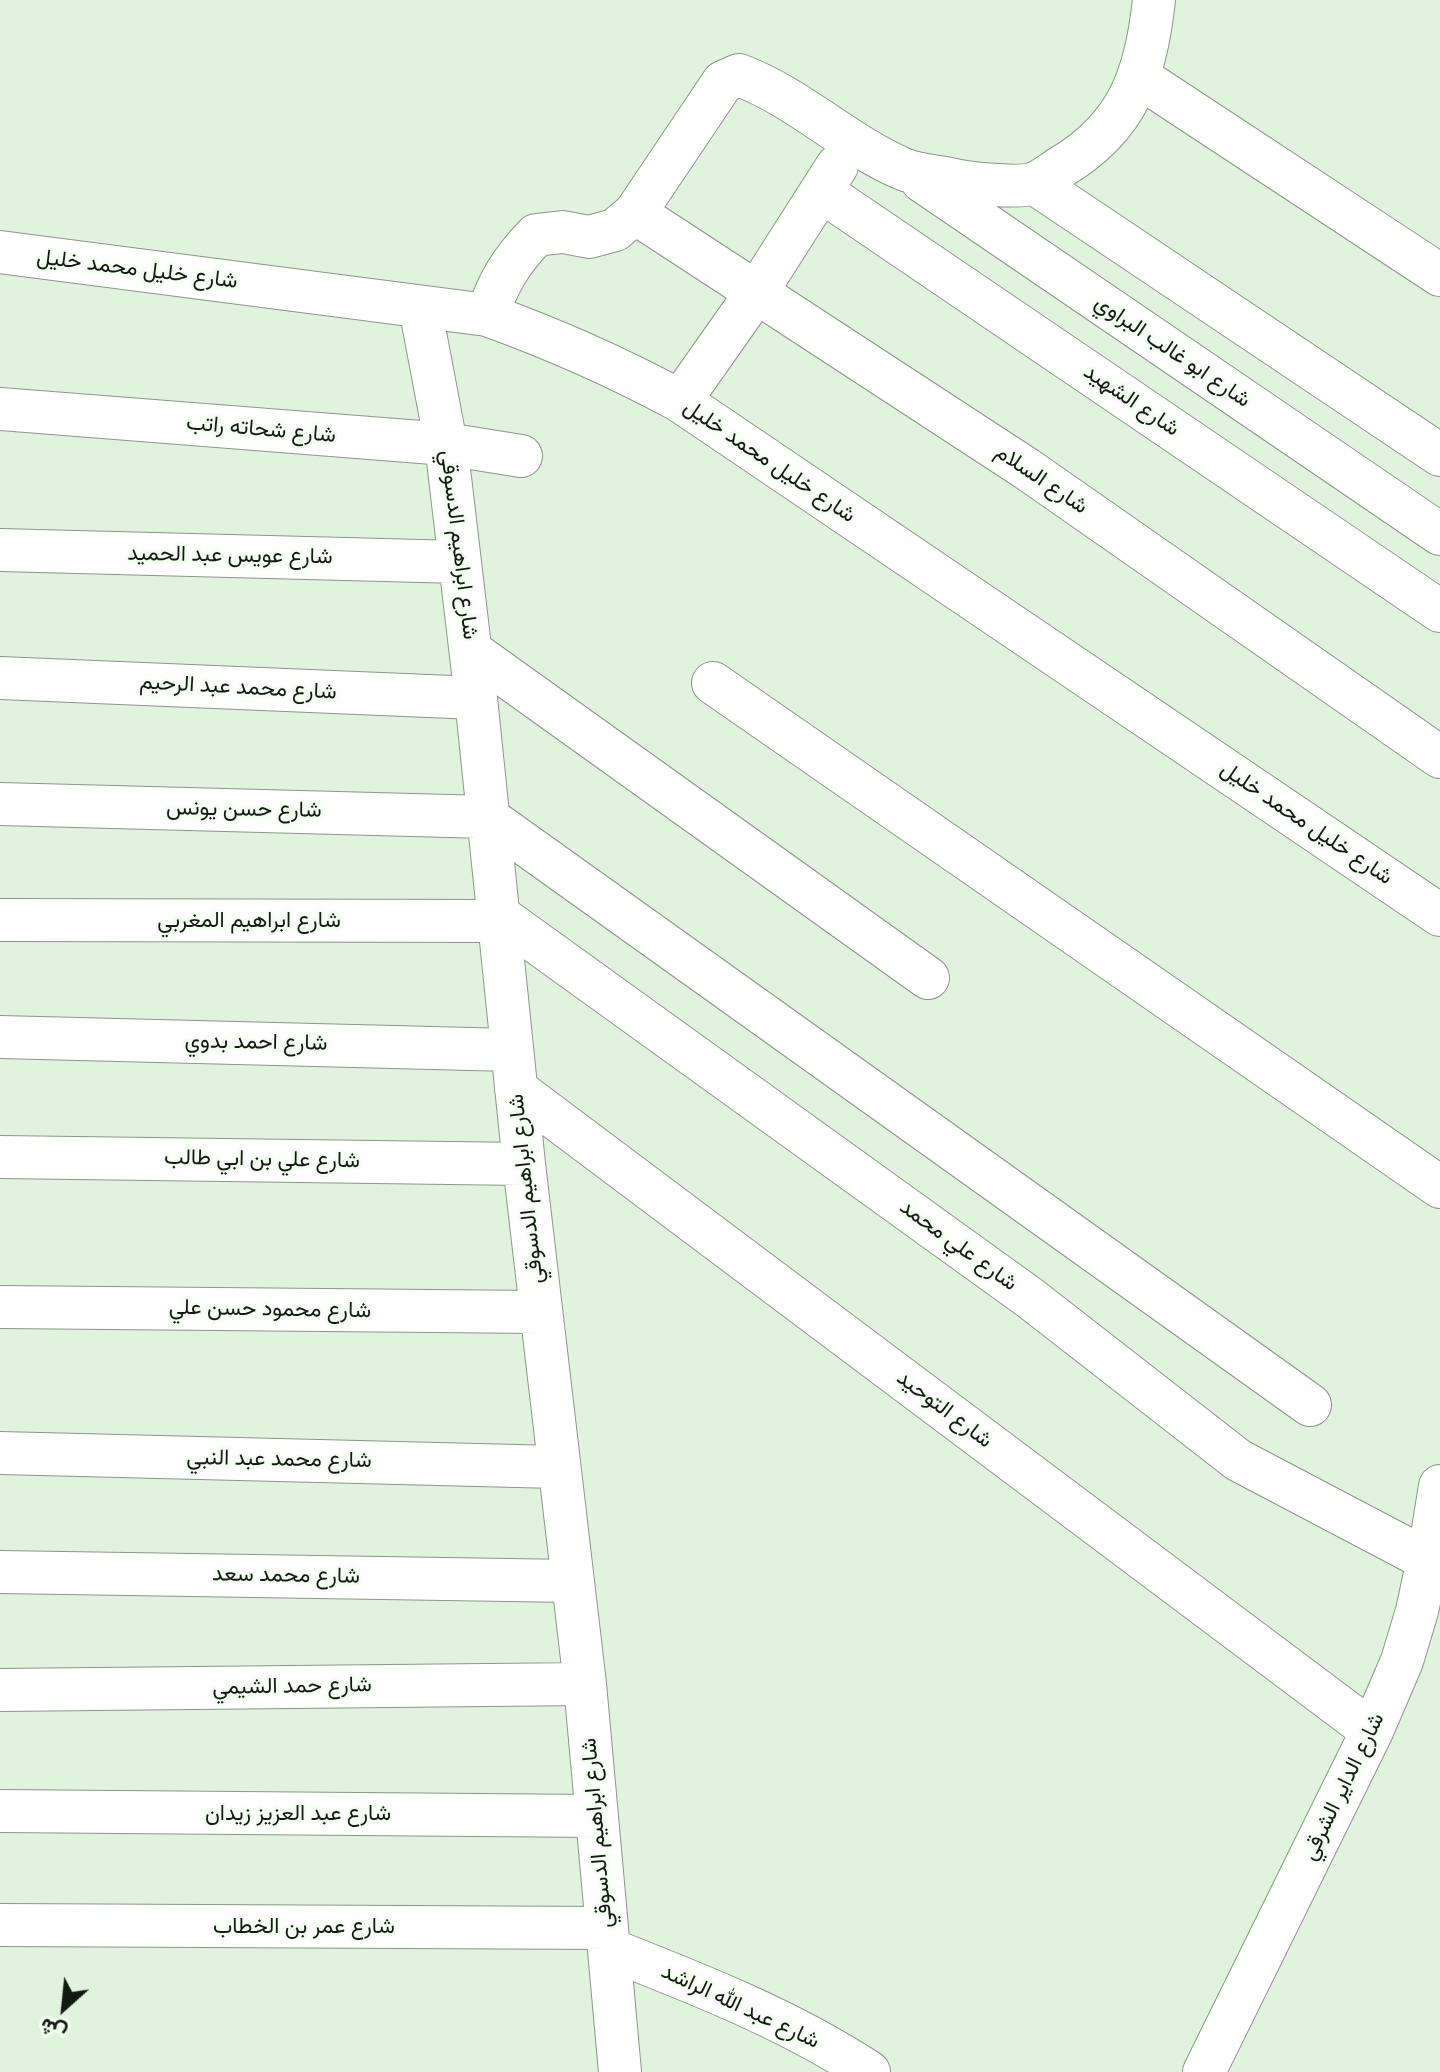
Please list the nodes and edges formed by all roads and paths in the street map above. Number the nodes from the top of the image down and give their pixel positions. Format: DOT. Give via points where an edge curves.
graph roads {
  1 [pos="1154,0"];
  2 [pos="1139,77"];
  3 [pos="852,141"];
  4 [pos="904,169"];
  5 [pos="1034,183"];
  6 [pos="821,191"];
  7 [pos="635,213"];
  8 [pos="0,252"];
  9 [pos="1440,275"];
  10 [pos="756,293"];
  11 [pos="420,307"];
  12 [pos="487,315"];
  13 [pos="680,401"];
  14 [pos="0,409"];
  15 [pos="446,444"];
  16 [pos="1440,455"];
  17 [pos="521,456"];
  18 [pos="1440,534"];
  19 [pos="0,550"];
  20 [pos="460,562"];
  21 [pos="1440,611"];
  22 [pos="471,651"];
  23 [pos="0,678"];
  24 [pos="713,683"];
  25 [pos="476,698"];
  26 [pos="1440,757"];
  27 [pos="0,804"];
  28 [pos="487,817"];
  29 [pos="1440,915"];
  30 [pos="497,918"];
  31 [pos="0,920"];
  32 [pos="928,978"];
  33 [pos="0,1037"];
  34 [pos="514,1070"];
  35 [pos="0,1157"];
  36 [pos="524,1164"];
  37 [pos="1440,1187"];
  38 [pos="0,1307"];
  39 [pos="540,1312"];
  40 [pos="1310,1405"];
  41 [pos="0,1453"];
  42 [pos="557,1467"];
  43 [pos="1440,1486"];
  44 [pos="1434,1566"];
  45 [pos="0,1572"];
  46 [pos="572,1581"];
  47 [pos="585,1684"];
  48 [pos="0,1690"];
  49 [pos="1372,1731"];
  50 [pos="0,1811"];
  51 [pos="597,1816"];
  52 [pos="0,1925"];
  53 [pos="608,1939"];
  54 [pos="620,2072"];
  55 [pos="869,2072"];
  56 [pos="1204,2072"];
  1 -- 2 [label="street"];
  2 -- 5 [label="street" via="1118,119 1087,152"];
  2 -- 9 [label="street"];
  3 -- 4 [label="street"];
  3 -- 6 [label="street"];
  3 -- 7 [label="street" via="739,75 723,82"];
  4 -- 5 [label="street" via="972,184"];
  4 -- 18 [label="street, شارع ابو غالب البراوي"];
  5 -- 16 [label="street"];
  6 -- 10 [label="street"];
  6 -- 21 [label="street, شارع الشهيد"];
  7 -- 10 [label="street, شارع السلام"];
  7 -- 12 [label="street" via="615,230 589,237 563,232 536,235 499,283"];
  8 -- 11 [label="street, شارع خليل محمد خليل"];
  10 -- 13 [label="street"];
  10 -- 26 [label="street, شارع السلام" via="1027,469"];
  11 -- 12 [label="street, شارع خليل محمد خليل"];
  11 -- 15 [label="street, شارع ابراهيم الدسوقي"];
  12 -- 13 [label="street, شارع خليل محمد خليل" via="618,367"];
  13 -- 29 [label="street, شارع خليل محمد خليل"];
  14 -- 15 [label="street, شارع شحاته راتب"];
  15 -- 17 [label="street, شارع شحاته راتب"];
  15 -- 20 [label="street, شارع ابراهيم الدسوقي"];
  19 -- 20 [label="street, شارع عويس عبد الحميد"];
  20 -- 22 [label="street, شارع ابراهيم الدسوقي"];
  22 -- 25 [label="street, شارع ابراهيم الدسوقي"];
  22 -- 32 [label="street"];
  23 -- 25 [label="street, شارع محمد عبد الرحيم"];
  24 -- 37 [label="street"];
  25 -- 28 [label="street, شارع ابراهيم الدسوقي"];
  27 -- 28 [label="street, شارع حسن يونس"];
  28 -- 30 [label="street, شارع ابراهيم الدسوقي"];
  28 -- 40 [label="street"];
  30 -- 31 [label="street, شارع ابراهيم المغربي"];
  30 -- 34 [label="street, شارع ابراهيم الدسوقي"];
  30 -- 44 [label="street, شارع علي محمد" via="1030,1298 1238,1460"];
  33 -- 34 [label="street, شارع احمد بدوي"];
  34 -- 36 [label="street, شارع ابراهيم الدسوقي"];
  34 -- 49 [label="street, شارع التوحيد"];
  35 -- 36 [label="street, شارع علي بن ابي طالب"];
  36 -- 39 [label="street, شارع ابراهيم الدسوقي"];
  38 -- 39 [label="street, شارع محمود حسن علي"];
  39 -- 42 [label="street, شارع ابراهيم الدسوقي"];
  41 -- 42 [label="street, شارع محمد عبد النبي"];
  42 -- 46 [label="street, شارع ابراهيم الدسوقي"];
  43 -- 44 [label="street, شارع الداير الشرقي"];
  44 -- 49 [label="street, شارع الداير الشرقي"];
  45 -- 46 [label="street, شارع محمد سعد"];
  46 -- 47 [label="street, شارع ابراهيم الدسوقي"];
  47 -- 48 [label="street, شارع حمد الشيمي"];
  47 -- 51 [label="street, شارع ابراهيم الدسوقي"];
  49 -- 56 [label="street, شارع الداير الشرقي"];
  50 -- 51 [label="street, شارع عبد العزيز زيدان"];
  51 -- 53 [label="street, شارع ابراهيم الدسوقي"];
  52 -- 53 [label="street, شارع عمر بن الخطاب"];
  53 -- 54 [label="street, شارع ابراهيم الدسوقي"];
  53 -- 55 [label="street, شارع عبد الله الراشد" via="729,1996"];
}
